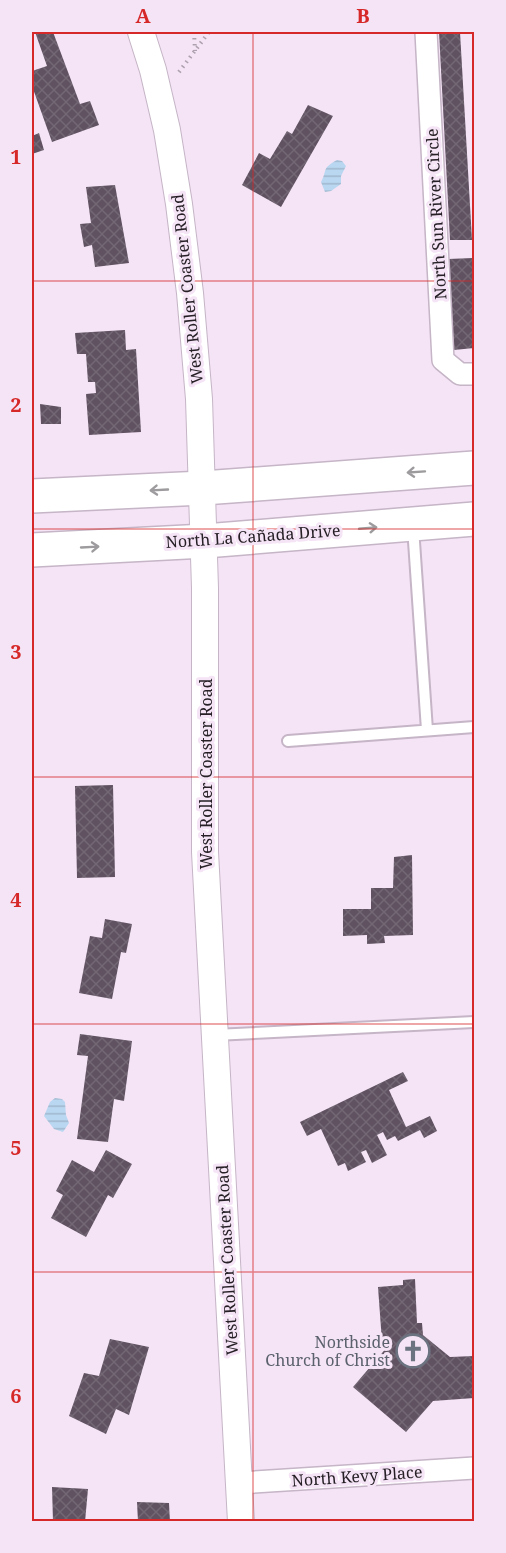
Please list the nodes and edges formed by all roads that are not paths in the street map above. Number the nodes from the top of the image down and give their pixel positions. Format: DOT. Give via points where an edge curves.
graph roads {
  1 [pos="141,32"];
  2 [pos="426,32"];
  3 [pos="474,374"];
  4 [pos="474,468"];
  5 [pos="203,488"];
  6 [pos="32,496"];
  7 [pos="474,519"];
  8 [pos="413,524"];
  9 [pos="205,542"];
  10 [pos="32,550"];
  11 [pos="474,727"];
  12 [pos="427,730"];
  13 [pos="288,741"];
  14 [pos="474,1022"];
  15 [pos="214,1035"];
  16 [pos="474,1468"];
  17 [pos="239,1483"];
  18 [pos="241,1521"];
  1 -- 5 [label="street, West Roller Coaster Road" via="167,130 179,204 199,399"];
  2 -- 3 [label="street, North Sun River Circle" via="444,360 460,374"];
  4 -- 5 [label="main road, one-way"];
  5 -- 6 [label="main road, one-way"];
  5 -- 9 [label="street, West Roller Coaster Road"];
  7 -- 8 [label="main road, North La Cañada Drive"];
  9 -- 8 [label="main road, North La Cañada Drive, one-way"];
  8 -- 12 [label="lane"];
  10 -- 9 [label="main road, North La Cañada Drive, one-way"];
  9 -- 15 [label="street, West Roller Coaster Road" via="204,817"];
  11 -- 12 [label="lane"];
  12 -- 13 [label="lane"];
  14 -- 15 [label="lane"];
  15 -- 17 [label="street, West Roller Coaster Road"];
  16 -- 17 [label="street, North Kevy Place"];
  17 -- 18 [label="street, West Roller Coaster Road"];
}
